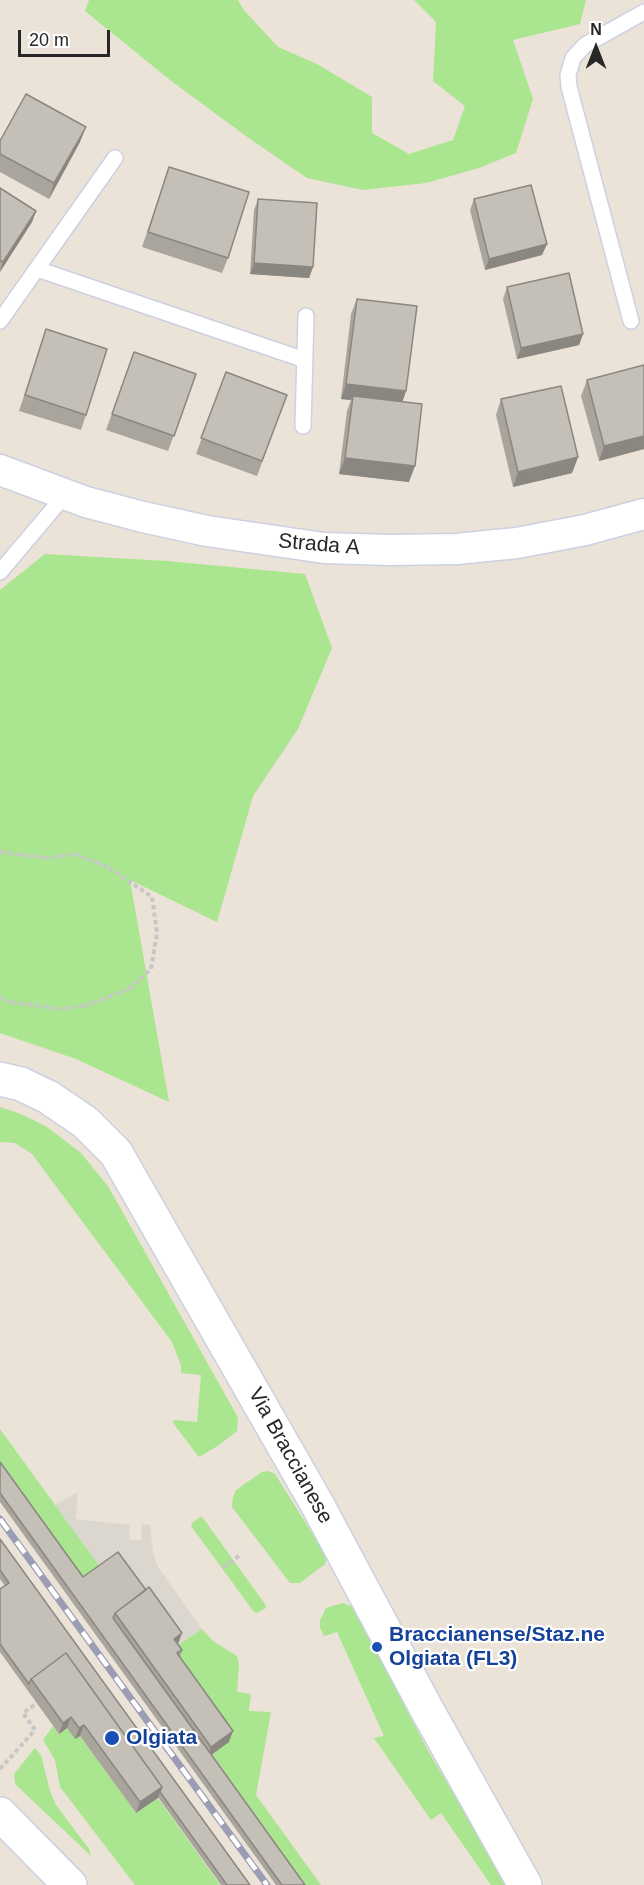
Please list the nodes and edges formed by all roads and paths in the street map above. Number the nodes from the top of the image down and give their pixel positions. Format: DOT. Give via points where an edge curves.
graph roads {
  1 [pos="644,12"];
  2 [pos="115,158"];
  3 [pos="37,269"];
  4 [pos="306,316"];
  5 [pos="0,321"];
  6 [pos="632,321"];
  7 [pos="305,360"];
  8 [pos="303,426"];
  9 [pos="0,470"];
  10 [pos="65,495"];
  11 [pos="644,514"];
  12 [pos="0,572"];
  13 [pos="0,852"];
  14 [pos="0,997"];
  15 [pos="0,1079"];
  16 [pos="240,1556"];
  17 [pos="223,1567"];
  18 [pos="37,1703"];
  19 [pos="0,1769"];
  20 [pos="0,1814"];
  21 [pos="70,1885"];
  22 [pos="525,1885"];
  1 -- 6 [label="lane" via="585,45 573,58 568,75"];
  2 -- 3 [label="lane"];
  3 -- 5 [label="lane"];
  3 -- 7 [label="lane"];
  4 -- 7 [label="lane"];
  7 -- 8 [label="lane"];
  9 -- 10 [label="street, Strada A"];
  10 -- 11 [label="street, Strada A" via="207,531 324,548 378,550 517,543"];
  10 -- 12 [label="lane"];
  13 -- 14 [label="path" via="47,858 75,854 110,868 152,897 157,933 151,969 129,989 88,1005 61,1009 9,1002"];
  15 -- 22 [label="street, Via Braccianese" via="48,1097 85,1122 116,1153 317,1504"];
  16 -- 17 [label="path"];
  18 -- 19 [label="path" via="23,1713 35,1730"];
  20 -- 21 [label="street"];
}
